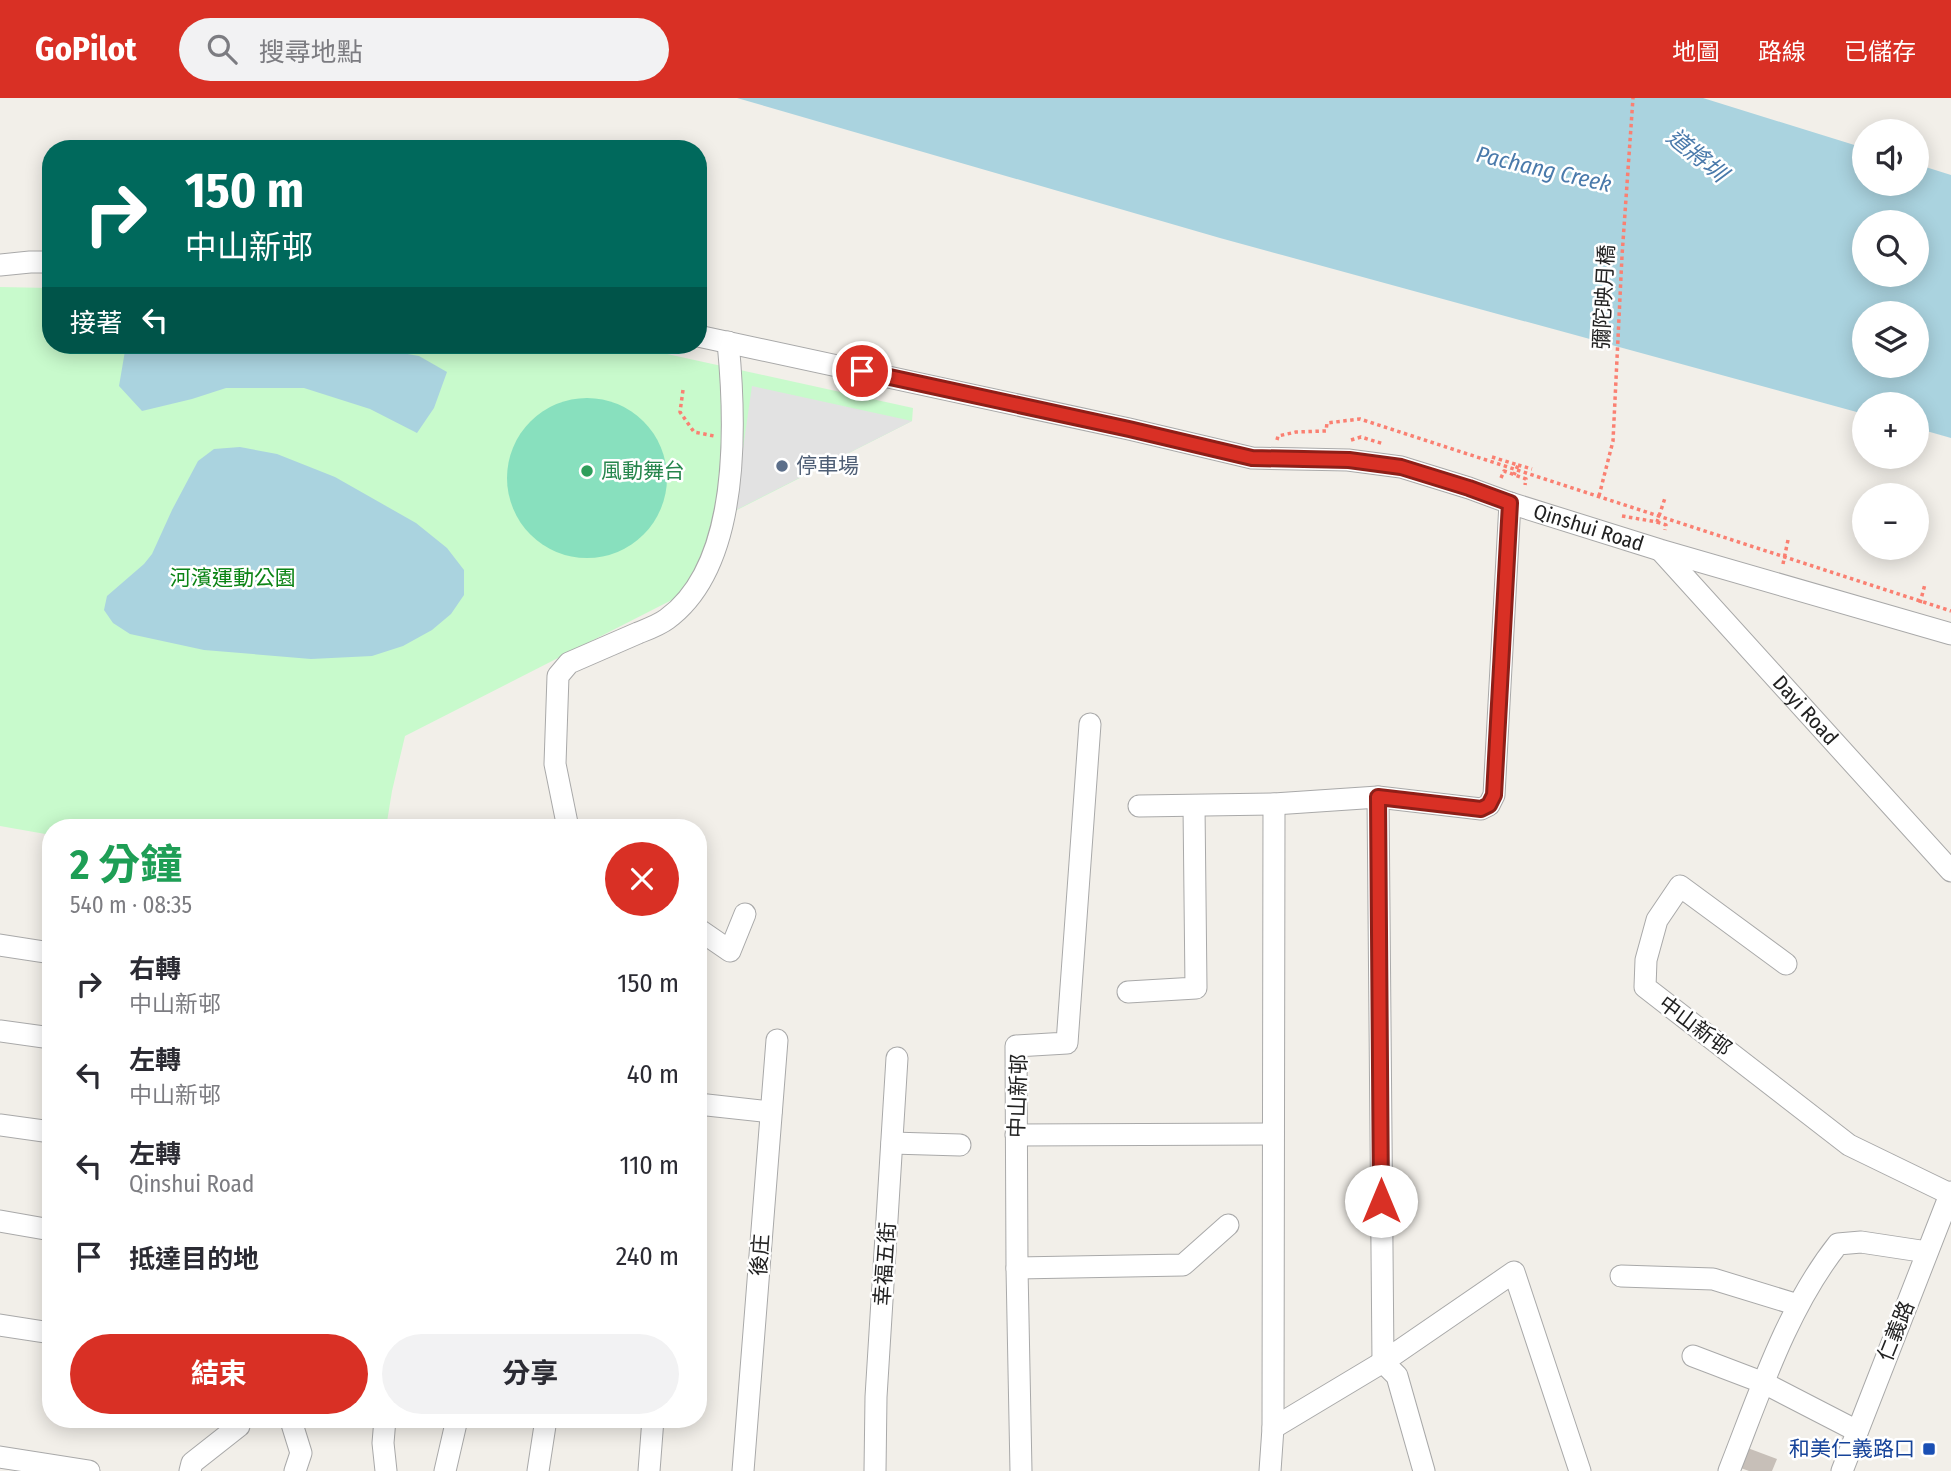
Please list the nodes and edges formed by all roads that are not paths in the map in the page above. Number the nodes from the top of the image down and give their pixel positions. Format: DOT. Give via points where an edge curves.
graph roads {
  1 [pos="42,262"];
  2 [pos="0,265"];
  3 [pos="707,338"];
  4 [pos="727,342"];
  5 [pos="1510,503"];
  6 [pos="1662,540"];
  7 [pos="1951,634"];
  8 [pos="1090,723"];
  9 [pos="1378,797"];
  10 [pos="1274,804"];
  11 [pos="1139,806"];
  12 [pos="1194,806"];
  13 [pos="566,819"];
  14 [pos="1951,871"];
  15 [pos="745,914"];
  16 [pos="707,935"];
  17 [pos="0,945"];
  18 [pos="42,952"];
  19 [pos="1786,964"];
  20 [pos="1128,992"];
  21 [pos="0,1031"];
  22 [pos="42,1037"];
  23 [pos="777,1040"];
  24 [pos="897,1058"];
  25 [pos="707,1105"];
  26 [pos="771,1112"];
  27 [pos="0,1125"];
  28 [pos="42,1131"];
  29 [pos="1273,1134"];
  30 [pos="1016,1135"];
  31 [pos="892,1143"];
  32 [pos="960,1145"];
  33 [pos="1951,1193"];
  34 [pos="0,1221"];
  35 [pos="1228,1225"];
  36 [pos="42,1228"];
  37 [pos="1927,1252"];
  38 [pos="1017,1268"];
  39 [pos="1621,1276"];
  40 [pos="1798,1305"];
  41 [pos="0,1325"];
  42 [pos="42,1332"];
  43 [pos="1693,1356"];
  44 [pos="1383,1363"];
  45 [pos="1764,1383"];
  46 [pos="236,1428"];
  47 [pos="293,1428"];
  48 [pos="384,1428"];
  49 [pos="455,1428"];
  50 [pos="545,1428"];
  51 [pos="652,1428"];
  52 [pos="1273,1428"];
  53 [pos="1857,1431"];
  54 [pos="0,1457"];
  55 [pos="89,1471"];
  56 [pos="190,1471"];
  57 [pos="295,1471"];
  58 [pos="386,1471"];
  59 [pos="445,1471"];
  60 [pos="538,1471"];
  61 [pos="649,1471"];
  62 [pos="743,1471"];
  63 [pos="875,1471"];
  64 [pos="1021,1471"];
  65 [pos="1270,1471"];
  66 [pos="1424,1471"];
  67 [pos="1580,1471"];
  68 [pos="1729,1471"];
  69 [pos="1842,1471"];
  1 -- 2 [label="street"];
  3 -- 4 [label="street, Qinshui Road"];
  4 -- 5 [label="street, Qinshui Road" via="1252,458 1349,460 1401,467"];
  4 -- 13 [label="street" via="729,490 718,542 689,601 666,621 569,663 558,676 555,764"];
  5 -- 6 [label="street, Qinshui Road"];
  5 -- 9 [label="street" via="1494,795 1481,809"];
  6 -- 7 [label="street, Qinshui Road"];
  6 -- 14 [label="street, Dayi Road"];
  8 -- 30 [label="street, 中山新邨" via="1067,1043 1016,1045"];
  9 -- 10 [label="street"];
  9 -- 44 [label="street"];
  10 -- 12 [label="street"];
  10 -- 29 [label="street"];
  11 -- 12 [label="street"];
  12 -- 20 [label="street" via="1196,988"];
  15 -- 16 [label="street" via="730,951"];
  17 -- 18 [label="street"];
  19 -- 33 [label="street, 中山新邨" via="1679,886 1657,920 1646,960 1645,987 1849,1144"];
  21 -- 22 [label="street"];
  23 -- 26 [label="street, 後庄"];
  24 -- 31 [label="street, 幸福五街"];
  25 -- 26 [label="street"];
  26 -- 62 [label="street, 後庄"];
  27 -- 28 [label="street"];
  29 -- 30 [label="street"];
  29 -- 52 [label="street"];
  30 -- 38 [label="street, 中山新邨"];
  31 -- 32 [label="street"];
  31 -- 63 [label="street, 幸福五街"];
  33 -- 37 [label="street, 仁義路"];
  34 -- 36 [label="street"];
  35 -- 38 [label="street" via="1183,1265"];
  37 -- 40 [label="street" via="1861,1242 1838,1244"];
  37 -- 53 [label="street, 仁義路"];
  38 -- 64 [label="street, 中山新邨"];
  39 -- 40 [label="street" via="1713,1279"];
  40 -- 45 [label="street"];
  41 -- 42 [label="street"];
  43 -- 45 [label="street"];
  44 -- 52 [label="street"];
  44 -- 66 [label="street" via="1397,1376"];
  44 -- 67 [label="street" via="1514,1272"];
  45 -- 53 [label="street"];
  45 -- 68 [label="street"];
  46 -- 56 [label="street" via="192,1463"];
  47 -- 57 [label="street" via="301,1453"];
  48 -- 58 [label="street"];
  49 -- 59 [label="street"];
  50 -- 60 [label="street"];
  51 -- 61 [label="street"];
  52 -- 65 [label="street"];
  53 -- 69 [label="street, 仁義路"];
  54 -- 55 [label="street"];
}
